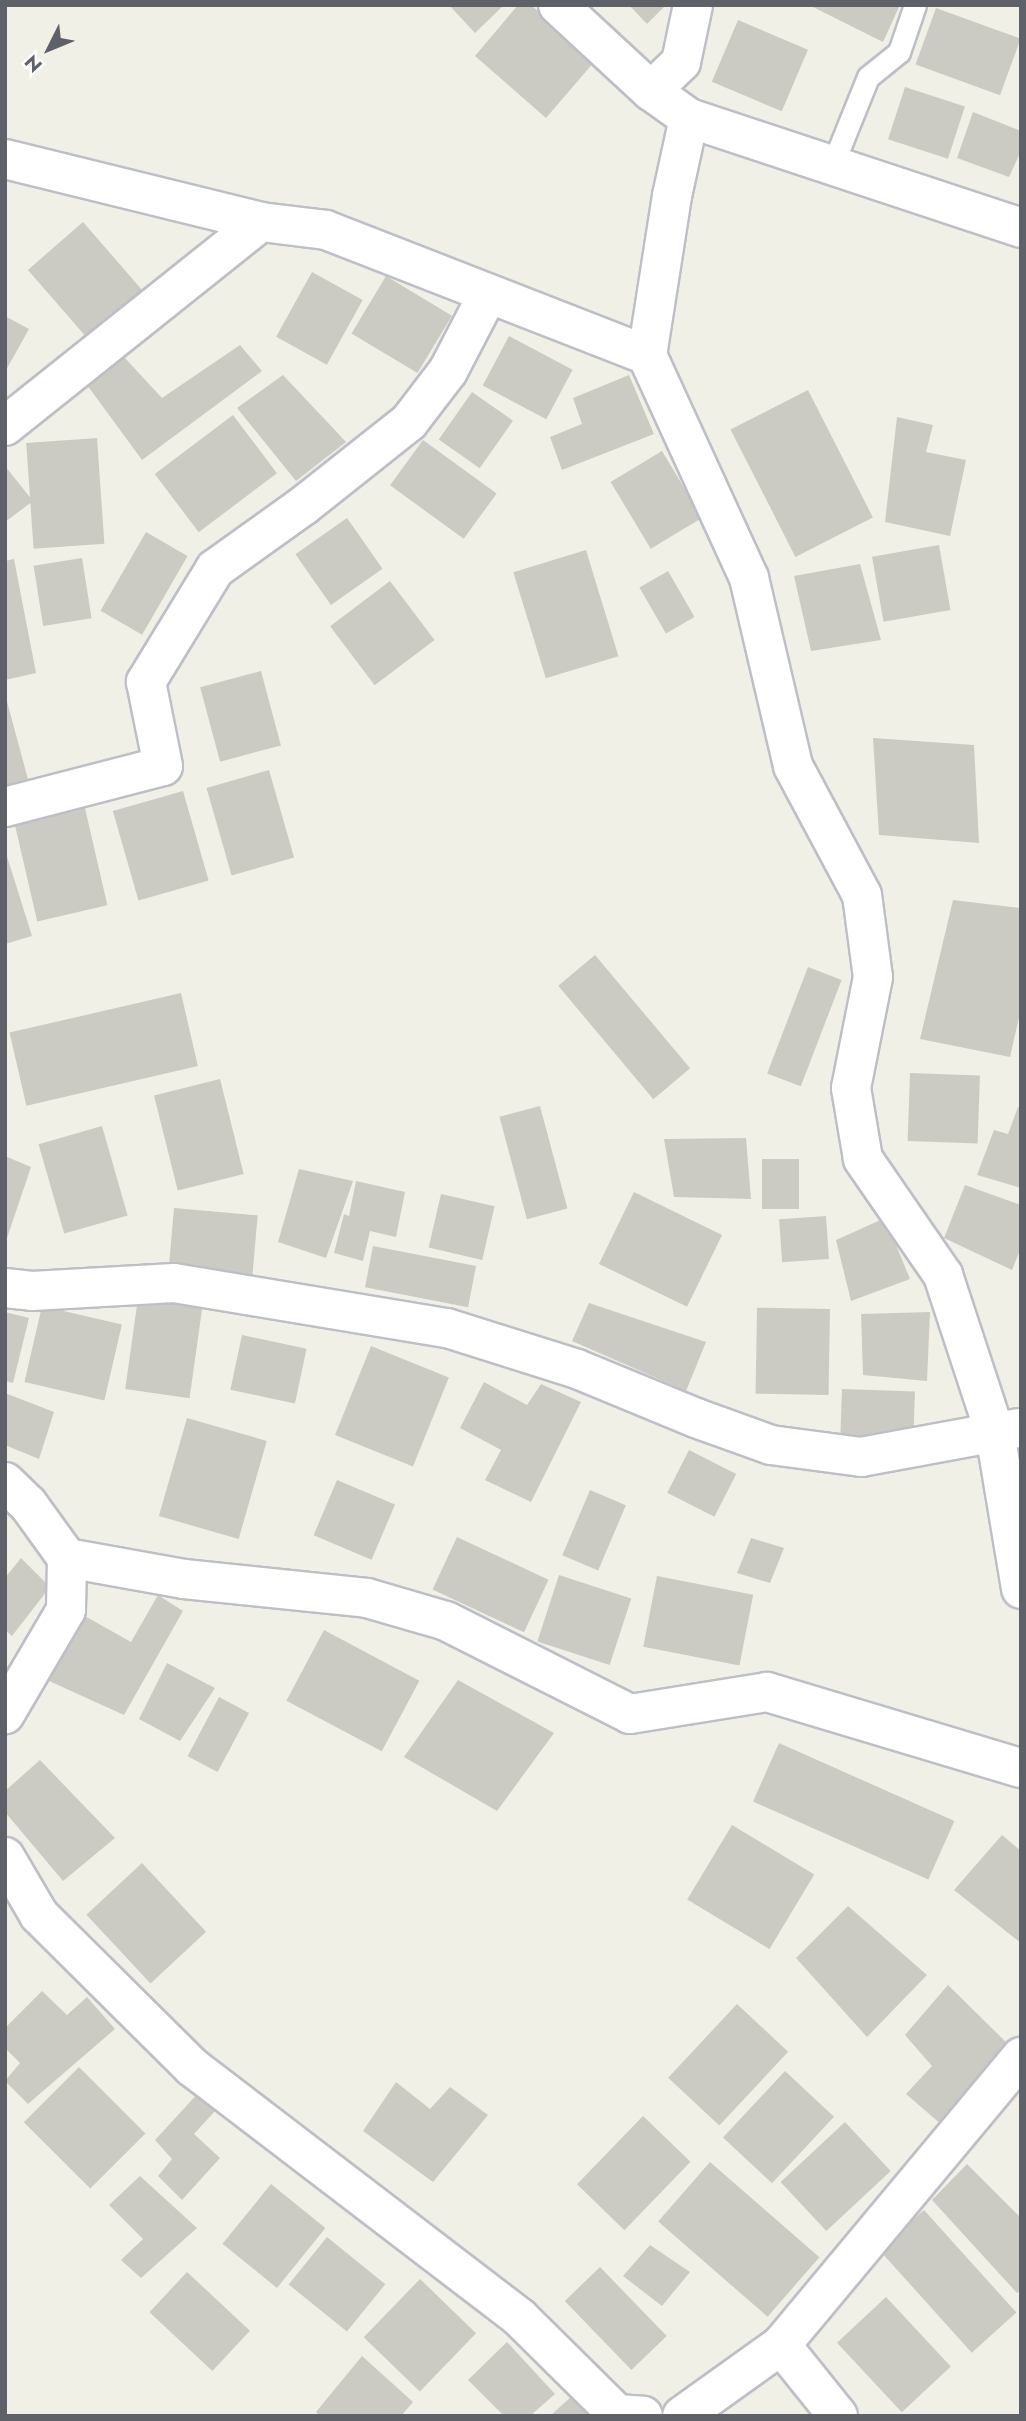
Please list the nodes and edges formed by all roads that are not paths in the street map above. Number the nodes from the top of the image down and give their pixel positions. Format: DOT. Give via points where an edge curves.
graph roads {
  1 [pos="558,5"];
  2 [pos="693,5"];
  3 [pos="915,5"];
  4 [pos="651,91"];
  5 [pos="689,118"];
  6 [pos="5,159"];
  7 [pos="832,166"];
  8 [pos="261,222"];
  9 [pos="1021,228"];
  10 [pos="488,294"];
  11 [pos="649,338"];
  12 [pos="5,426"];
  13 [pos="5,807"];
  14 [pos="5,1288"];
  15 [pos="1008,1430"];
  16 [pos="5,1482"];
  17 [pos="67,1558"];
  18 [pos="1021,1588"];
  19 [pos="5,1714"];
  20 [pos="1021,1768"];
  21 [pos="5,1857"];
  22 [pos="1021,2056"];
  23 [pos="781,2345"];
  24 [pos="643,2416"];
  25 [pos="682,2416"];
  26 [pos="838,2416"];
  1 -- 4 [label="street"];
  2 -- 4 [label="street" via="681,62"];
  3 -- 7 [label="lane" via="899,52 868,77"];
  4 -- 5 [label="street"];
  5 -- 7 [label="street"];
  5 -- 11 [label="street"];
  6 -- 8 [label="street"];
  7 -- 9 [label="street"];
  8 -- 10 [label="street" via="326,230"];
  8 -- 12 [label="street"];
  10 -- 11 [label="street"];
  10 -- 13 [label="street" via="448,371 409,422 215,569 146,682 163,766"];
  11 -- 15 [label="street" via="749,578 793,765 862,895 873,976 851,1088 863,1159 943,1275"];
  14 -- 15 [label="street" via="32,1291 174,1283 447,1328 578,1369 771,1445 861,1457"];
  15 -- 18 [label="street"];
  16 -- 17 [label="street" via="28,1504"];
  17 -- 19 [label="street" via="66,1610"];
  17 -- 20 [label="street" via="184,1579 367,1598 446,1621 630,1714 767,1692"];
  21 -- 24 [label="street" via="39,1915 192,2067 519,2317 617,2414"];
  22 -- 23 [label="street"];
  23 -- 25 [label="street"];
  23 -- 26 [label="street"];
}
